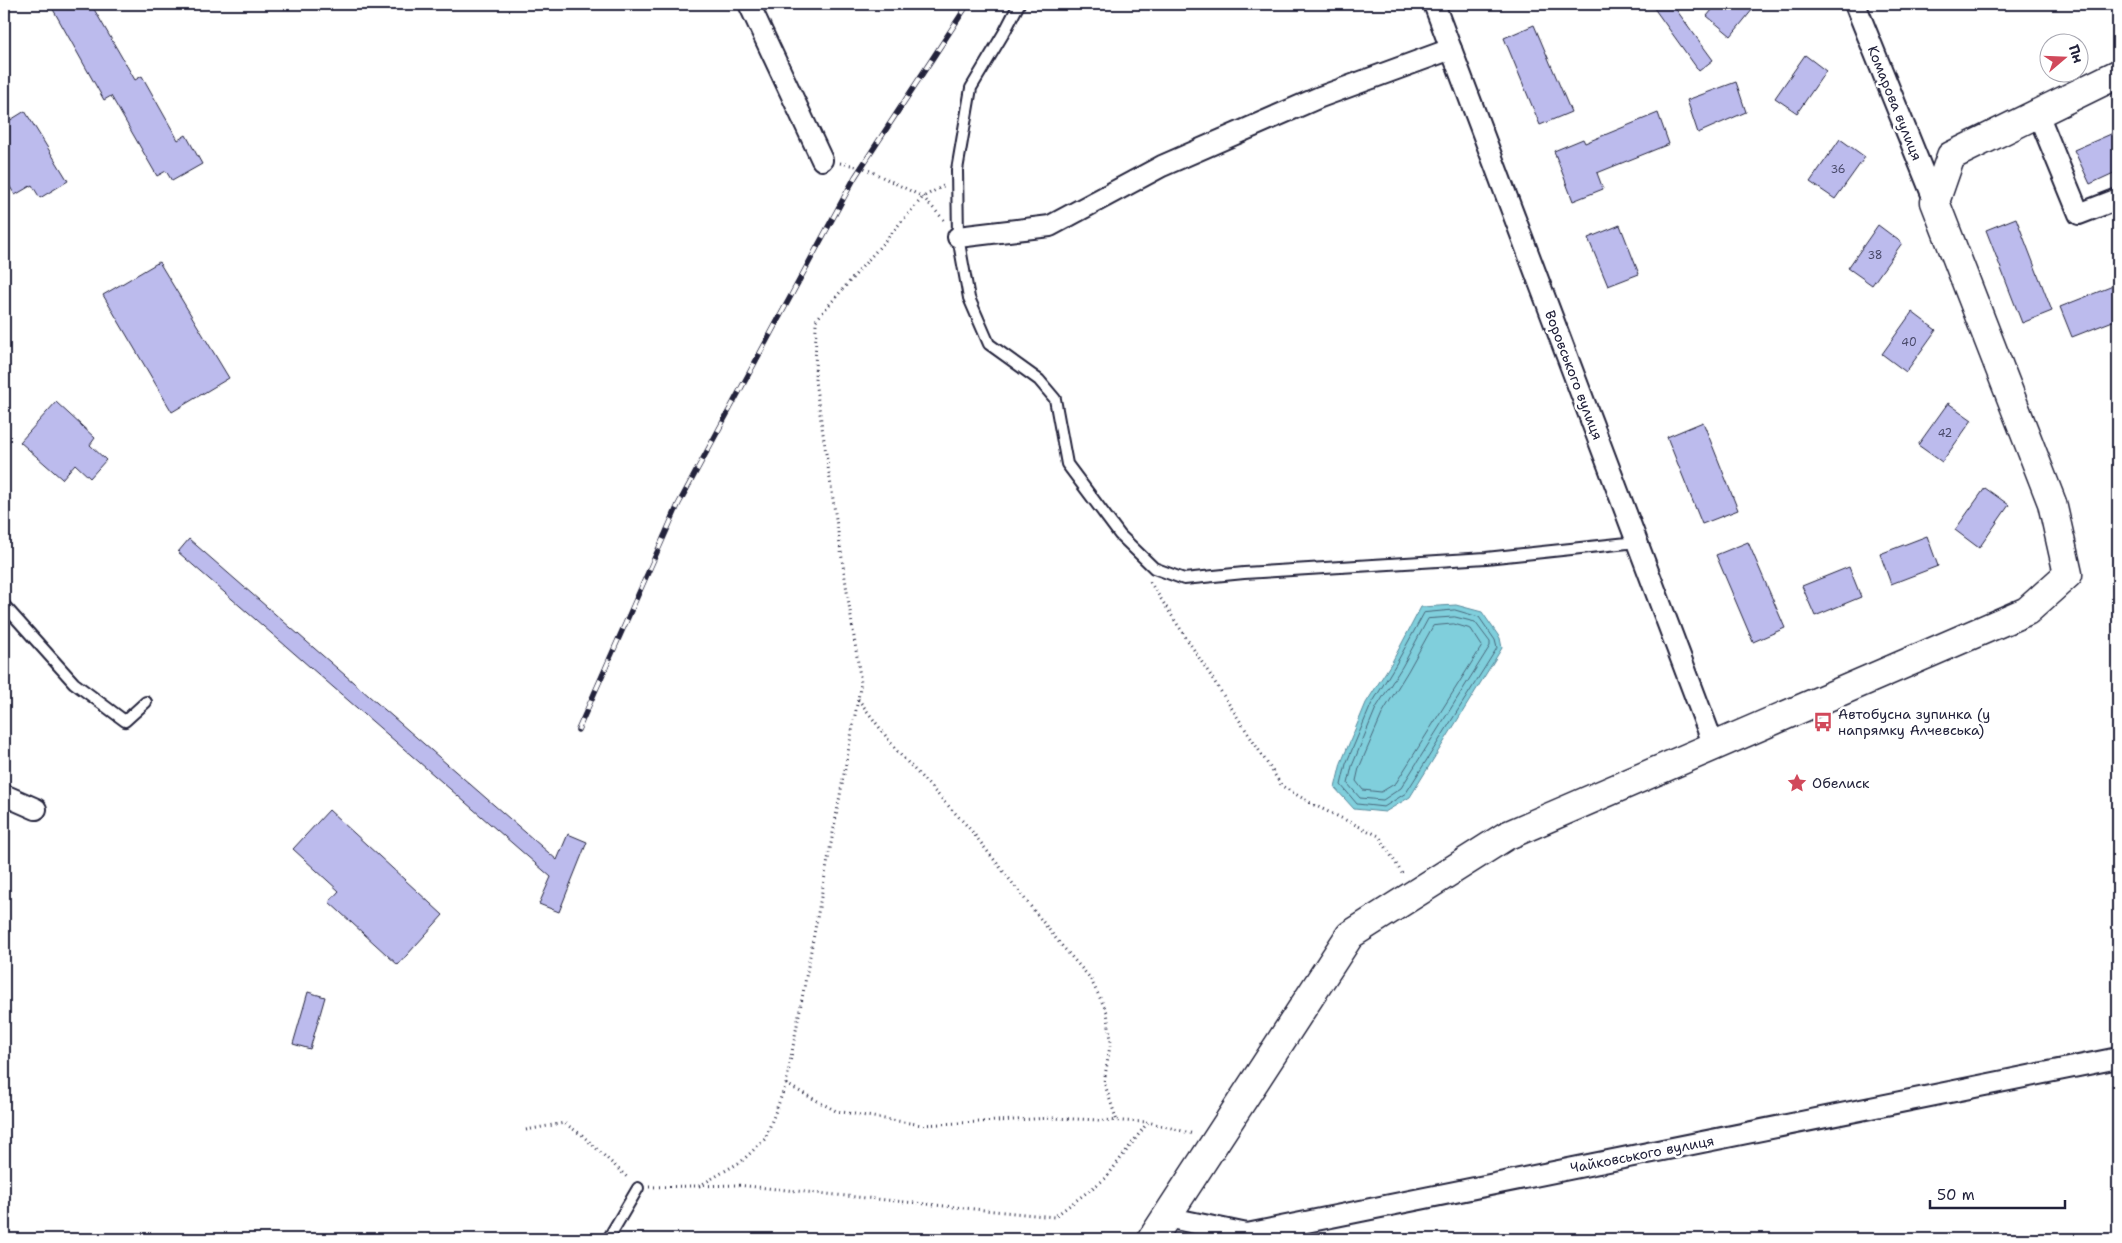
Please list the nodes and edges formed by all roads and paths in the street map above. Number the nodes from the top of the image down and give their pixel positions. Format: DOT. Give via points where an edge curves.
graph roads {
  1 [pos="749,4"];
  2 [pos="1019,4"];
  3 [pos="1434,4"];
  4 [pos="1856,4"];
  5 [pos="1451,49"];
  6 [pos="2118,74"];
  7 [pos="2038,114"];
  8 [pos="822,160"];
  9 [pos="862,167"];
  10 [pos="957,180"];
  11 [pos="922,197"];
  12 [pos="2118,199"];
  13 [pos="1936,202"];
  14 [pos="958,237"];
  15 [pos="1637,542"];
  16 [pos="1146,576"];
  17 [pos="4,604"];
  18 [pos="858,699"];
  19 [pos="146,702"];
  20 [pos="1714,746"];
  21 [pos="4,795"];
  22 [pos="36,809"];
  23 [pos="1415,894"];
  24 [pos="2118,1058"];
  25 [pos="786,1084"];
  26 [pos="1117,1121"];
  27 [pos="1148,1122"];
  28 [pos="526,1130"];
  29 [pos="1217,1140"];
  30 [pos="699,1186"];
  31 [pos="638,1188"];
  32 [pos="1166,1217"];
  33 [pos="608,1239"];
  34 [pos="1152,1239"];
  1 -- 8 [label="street"];
  2 -- 10 [label="lane" via="971,88"];
  3 -- 5 [label="street, Воровського вулиця"];
  4 -- 13 [label="street, Комарова вулиця"];
  5 -- 14 [label="street" via="1320,97 1188,154 1050,226"];
  5 -- 15 [label="street, Воровського вулиця"];
  6 -- 7 [label="street"];
  7 -- 12 [label="street" via="2079,214"];
  7 -- 13 [label="street" via="1951,156"];
  9 -- 11 [label="path"];
  10 -- 11 [label="path"];
  10 -- 14 [label="lane"];
  11 -- 14 [label="path"];
  11 -- 18 [label="path" via="816,320 815,381 861,683"];
  13 -- 20 [label="street" via="2052,503 2068,574 2027,612"];
  14 -- 15 [label="lane" via="969,298 989,344 1039,380 1055,399 1067,464 1120,535 1154,568 1184,579 1486,558"];
  15 -- 20 [label="street, Воровського вулиця"];
  16 -- 23 [label="path" via="1282,786 1379,836"];
  17 -- 19 [label="lane" via="74,683 125,721"];
  18 -- 25 [label="path"];
  18 -- 26 [label="path" via="896,751 970,828 1090,978 1107,1012 1111,1040 1104,1082"];
  20 -- 23 [label="street" via="1506,836"];
  21 -- 22 [label="street"];
  23 -- 29 [label="street" via="1350,935"];
  24 -- 32 [label="street, Чайковського вулиця" via="1248,1234"];
  25 -- 26 [label="path" via="836,1111 922,1125 1052,1118"];
  25 -- 30 [label="path" via="765,1138 742,1161"];
  26 -- 27 [label="path"];
  27 -- 29 [label="path"];
  27 -- 30 [label="path" via="1106,1178 1054,1217 737,1185"];
  28 -- 31 [label="path" via="564,1123 582,1135"];
  29 -- 32 [label="street"];
  30 -- 31 [label="path"];
  31 -- 33 [label="lane"];
  32 -- 34 [label="street"];
}
